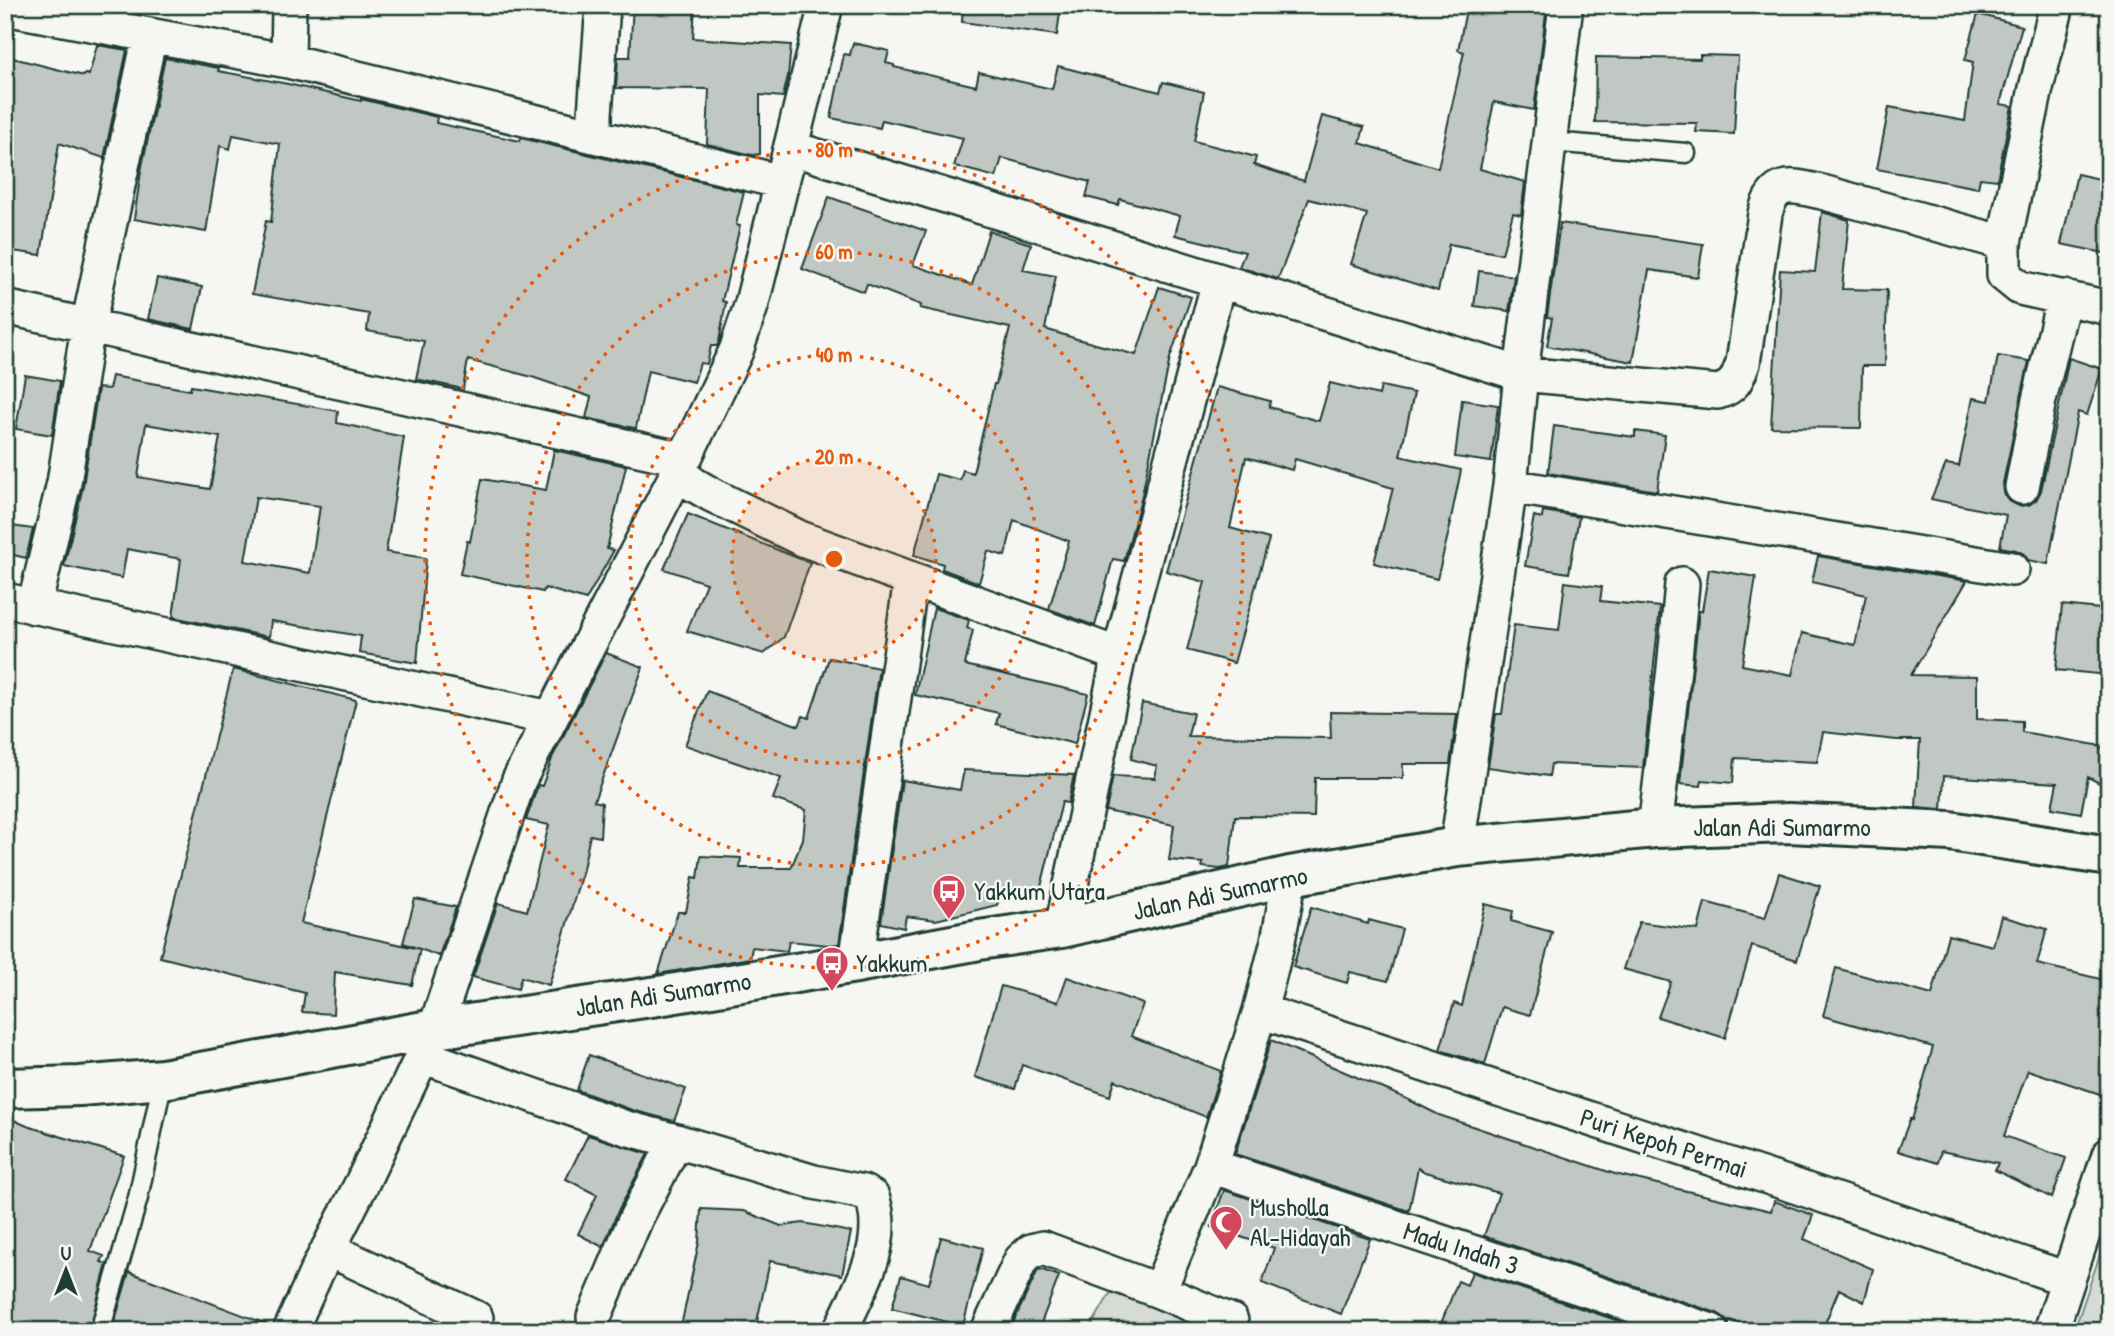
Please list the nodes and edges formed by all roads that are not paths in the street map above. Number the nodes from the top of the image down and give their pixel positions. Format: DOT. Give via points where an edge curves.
graph roads {
  1 [pos="289,5"];
  2 [pos="603,5"];
  3 [pos="827,5"];
  4 [pos="1566,5"];
  5 [pos="2057,5"];
  6 [pos="5,8"];
  7 [pos="150,35"];
  8 [pos="288,61"];
  9 [pos="594,136"];
  10 [pos="1550,142"];
  11 [pos="791,148"];
  12 [pos="1686,153"];
  13 [pos="782,182"];
  14 [pos="2004,243"];
  15 [pos="1219,281"];
  16 [pos="2064,297"];
  17 [pos="5,307"];
  18 [pos="2109,308"];
  19 [pos="88,326"];
  20 [pos="1521,374"];
  21 [pos="680,466"];
  22 [pos="1510,486"];
  23 [pos="2022,487"];
  24 [pos="2012,569"];
  25 [pos="911,579"];
  26 [pos="1682,584"];
  27 [pos="20,603"];
  28 [pos="1119,655"];
  29 [pos="550,718"];
  30 [pos="1655,828"];
  31 [pos="1457,847"];
  32 [pos="2109,856"];
  33 [pos="1290,876"];
  34 [pos="1062,928"];
  35 [pos="856,963"];
  36 [pos="1260,1011"];
  37 [pos="428,1042"];
  38 [pos="163,1079"];
  39 [pos="5,1088"];
  40 [pos="676,1141"];
  41 [pos="2109,1155"];
  42 [pos="1211,1166"];
  43 [pos="328,1249"];
  44 [pos="2067,1279"];
  45 [pos="1159,1291"];
  46 [pos="594,1317"];
  47 [pos="476,1318"];
  48 [pos="1236,1327"];
  49 [pos="100,1331"];
  50 [pos="290,1331"];
  51 [pos="840,1331"];
  52 [pos="988,1331"];
  53 [pos="1711,1331"];
  54 [pos="2051,1331"];
  1 -- 8 [label="street"];
  2 -- 9 [label="street"];
  3 -- 11 [label="street"];
  4 -- 10 [label="street"];
  5 -- 14 [label="street"];
  6 -- 7 [label="street"];
  7 -- 8 [label="street"];
  7 -- 19 [label="street"];
  8 -- 9 [label="street"];
  9 -- 13 [label="street"];
  10 -- 12 [label="lane"];
  10 -- 20 [label="street"];
  11 -- 13 [label="street"];
  11 -- 15 [label="street"];
  13 -- 21 [label="street" via="736,351"];
  14 -- 16 [label="street" via="2004,275 2011,283"];
  14 -- 20 [label="street" via="1822,192 1782,187 1768,201 1743,363 1729,388 1718,392"];
  15 -- 20 [label="street"];
  15 -- 28 [label="street"];
  16 -- 18 [label="street"];
  16 -- 23 [label="street"];
  17 -- 19 [label="street"];
  19 -- 21 [label="street"];
  19 -- 27 [label="street" via="64,483"];
  20 -- 22 [label="street"];
  21 -- 25 [label="street" via="693,484 712,495 800,538"];
  21 -- 29 [label="street"];
  22 -- 24 [label="street"];
  22 -- 31 [label="street"];
  25 -- 28 [label="street"];
  25 -- 35 [label="street"];
  26 -- 30 [label="street"];
  27 -- 29 [label="street"];
  28 -- 34 [label="street"];
  29 -- 37 [label="street" via="519,780"];
  30 -- 31 [label="main road, Jalan Adi Sumarmo"];
  30 -- 32 [label="main road, Jalan Adi Sumarmo" via="1789,823 1950,831"];
  31 -- 33 [label="main road, Jalan Adi Sumarmo"];
  33 -- 34 [label="main road, Jalan Adi Sumarmo"];
  33 -- 36 [label="street"];
  34 -- 35 [label="main road, Jalan Adi Sumarmo"];
  35 -- 37 [label="main road, Jalan Adi Sumarmo"];
  36 -- 42 [label="street"];
  36 -- 44 [label="street, Puri Kepoh Permai"];
  37 -- 38 [label="main road, Jalan Adi Sumarmo"];
  37 -- 40 [label="street" via="626,1128"];
  37 -- 43 [label="street"];
  38 -- 39 [label="main road, Jalan Adi Sumarmo"];
  38 -- 49 [label="lane" via="138,1198"];
  40 -- 46 [label="street" via="636,1218"];
  40 -- 51 [label="street" via="872,1197 878,1231 869,1266"];
  41 -- 44 [label="street"];
  42 -- 45 [label="street"];
  42 -- 53 [label="street, Madu Indah 3"];
  43 -- 47 [label="street"];
  43 -- 50 [label="street"];
  44 -- 54 [label="street"];
  45 -- 48 [label="street"];
  45 -- 52 [label="street" via="1043,1248 1021,1260"];
}
